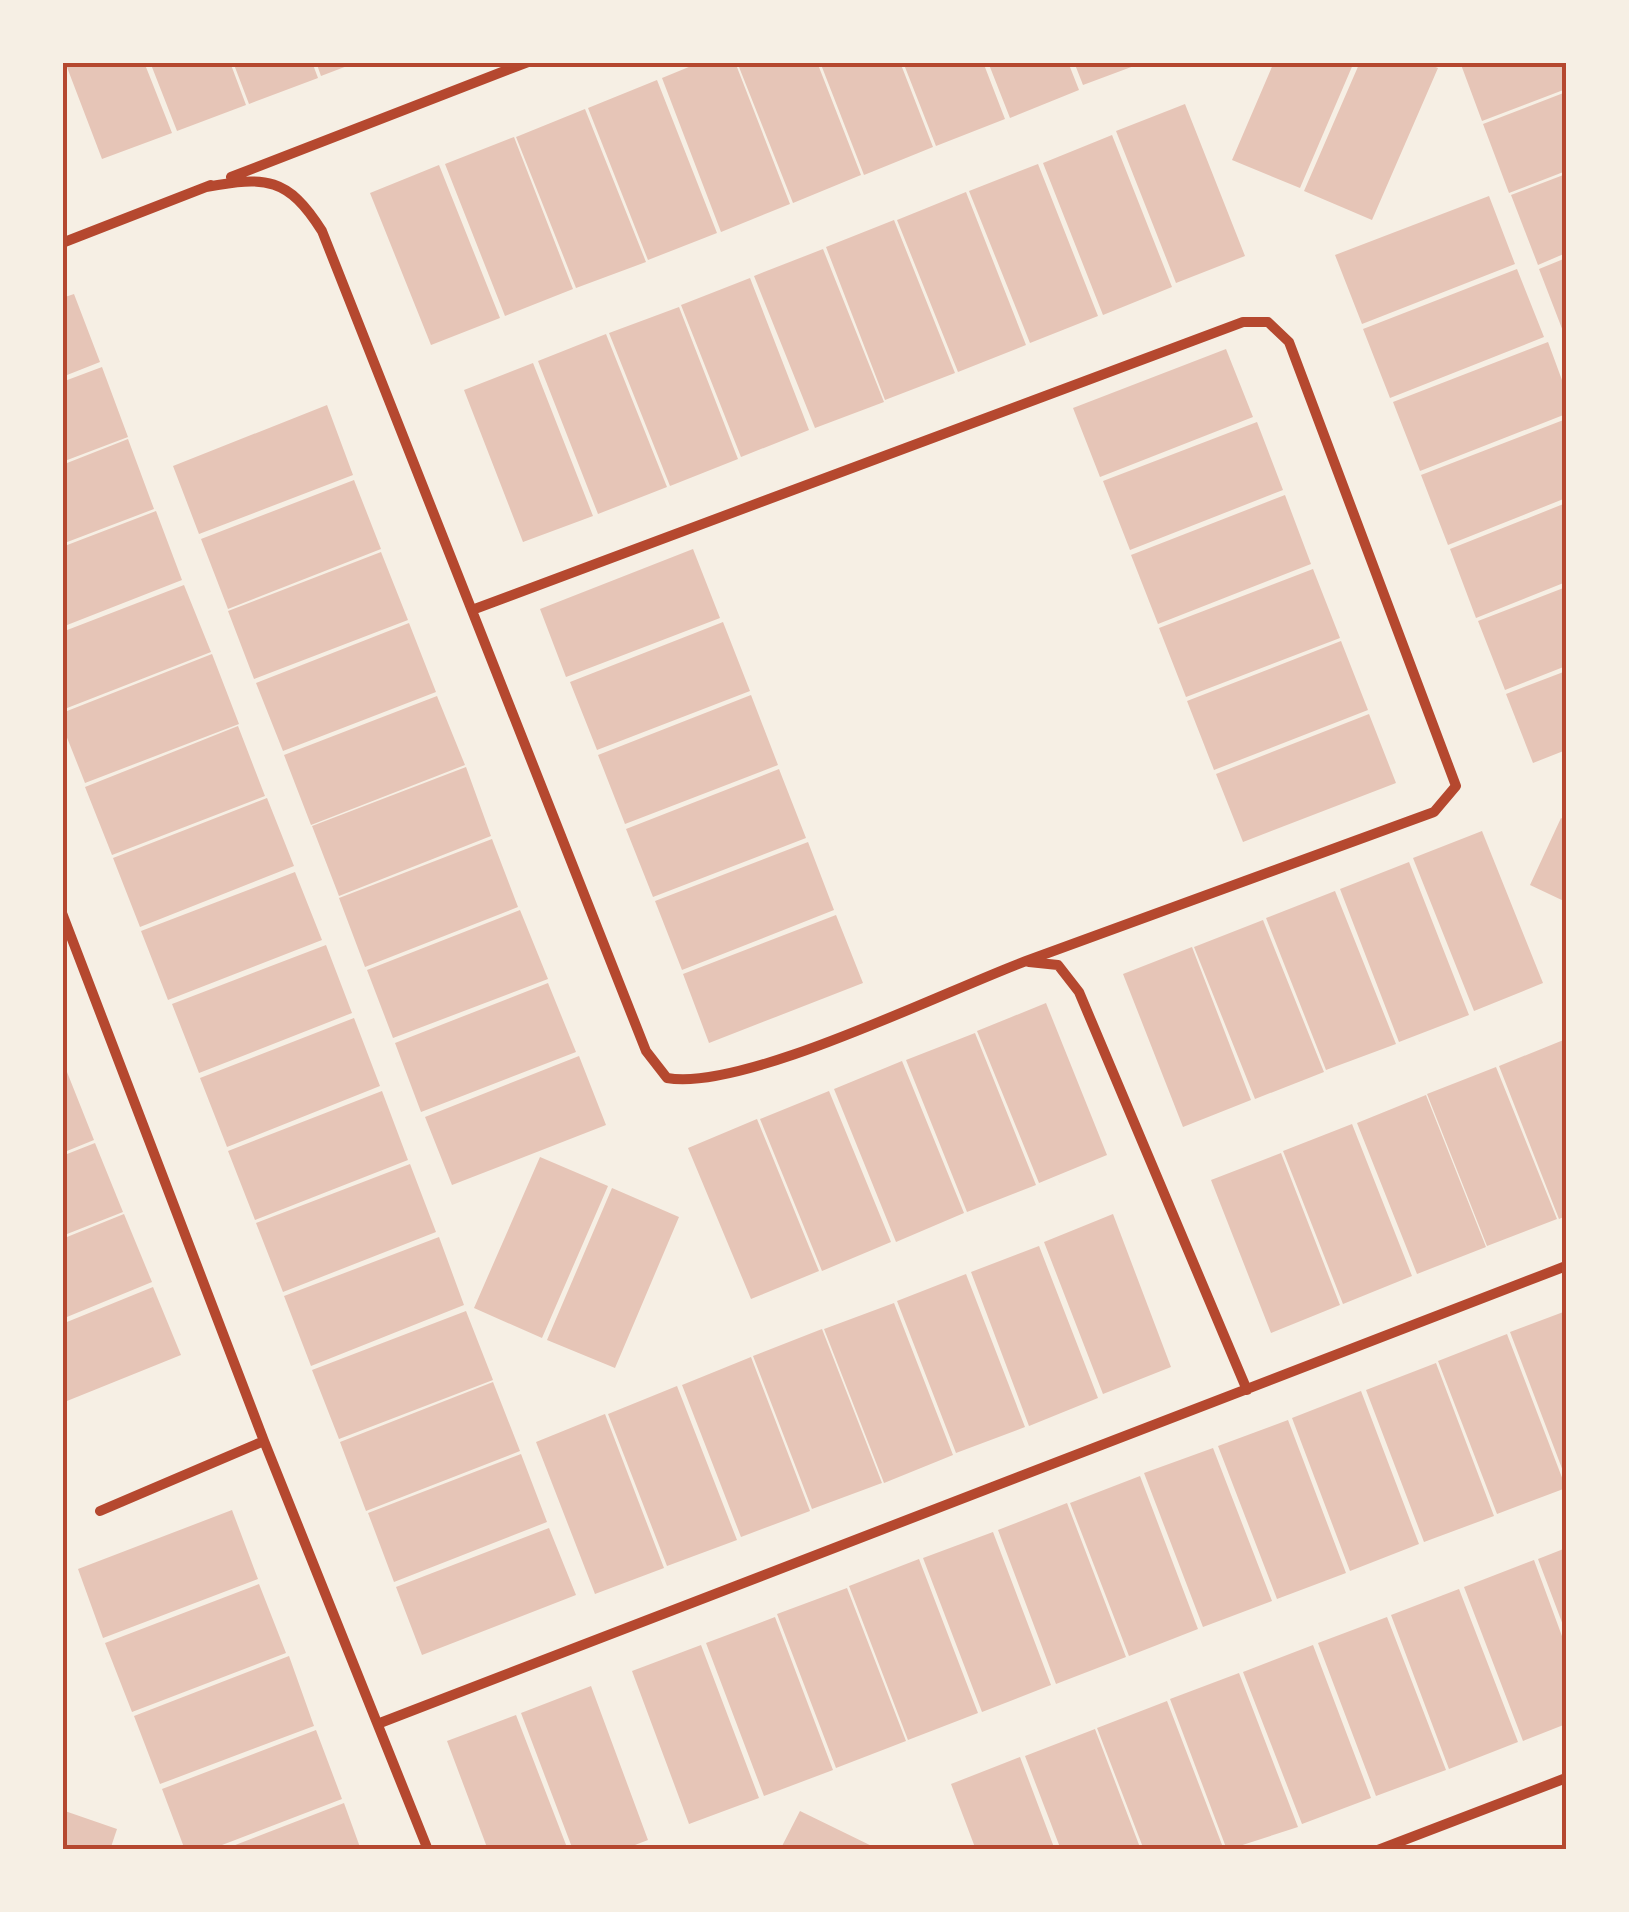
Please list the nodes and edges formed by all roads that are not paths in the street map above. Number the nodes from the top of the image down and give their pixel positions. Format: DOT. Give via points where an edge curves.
graph roads {
  1 [pos="528,62"];
  2 [pos="206,187"];
  3 [pos="62,243"];
  4 [pos="472,610"];
  5 [pos="62,913"];
  6 [pos="1023,962"];
  7 [pos="1566,1266"];
  8 [pos="1246,1390"];
  9 [pos="264,1441"];
  10 [pos="100,1511"];
  11 [pos="380,1723"];
  12 [pos="1566,1778"];
  13 [pos="428,1850"];
  14 [pos="1378,1850"];
  1 -- 2 [label="street"];
  2 -- 3 [label="street"];
  2 -- 4 [label="street" via="240,180 277,184 315,220"];
  4 -- 6 [label="street" via="646,1051 667,1078 736,1073"];
  4 -- 6 [label="street" via="1243,322 1268,322 1289,342 1456,786 1434,812"];
  5 -- 9 [label="street"];
  6 -- 8 [label="street" via="1058,965 1079,992"];
  7 -- 8 [label="street"];
  8 -- 11 [label="street"];
  9 -- 10 [label="street"];
  9 -- 11 [label="street"];
  11 -- 13 [label="street"];
  12 -- 14 [label="street"];
}
